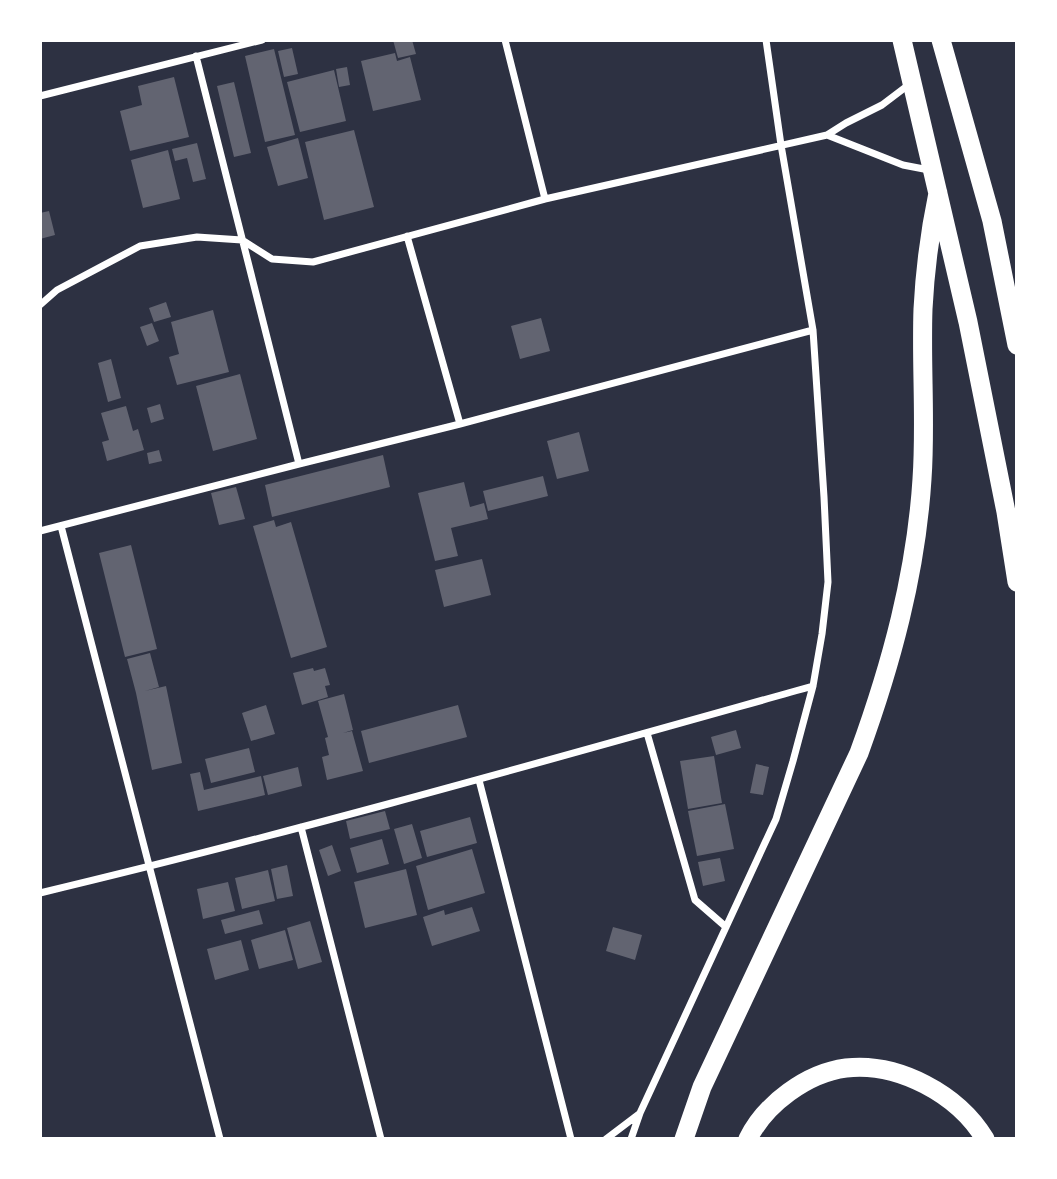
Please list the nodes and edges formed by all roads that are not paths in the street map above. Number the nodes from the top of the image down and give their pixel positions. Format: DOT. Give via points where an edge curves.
graph roads {
  1 [pos="262,40"];
  2 [pos="505,40"];
  3 [pos="766,40"];
  4 [pos="902,40"];
  5 [pos="942,40"];
  6 [pos="196,56"];
  7 [pos="912,83"];
  8 [pos="40,96"];
  9 [pos="827,135"];
  10 [pos="780,145"];
  11 [pos="933,172"];
  12 [pos="938,193"];
  13 [pos="545,199"];
  14 [pos="992,221"];
  15 [pos="407,236"];
  16 [pos="242,240"];
  17 [pos="1017,298"];
  18 [pos="40,305"];
  19 [pos="813,330"];
  20 [pos="1017,345"];
  21 [pos="460,424"];
  22 [pos="299,464"];
  23 [pos="61,526"];
  24 [pos="40,531"];
  25 [pos="1017,582"];
  26 [pos="813,686"];
  27 [pos="647,733"];
  28 [pos="479,780"];
  29 [pos="301,827"];
  30 [pos="150,867"];
  31 [pos="40,893"];
  32 [pos="726,927"];
  33 [pos="640,1113"];
  34 [pos="220,1139"];
  35 [pos="381,1139"];
  36 [pos="571,1139"];
  37 [pos="606,1139"];
  38 [pos="631,1139"];
  39 [pos="684,1139"];
  40 [pos="748,1139"];
  41 [pos="985,1139"];
  1 -- 6 [label="street"];
  2 -- 13 [label="street"];
  3 -- 10 [label="street"];
  4 -- 7 [label="highway"];
  5 -- 14 [label="highway"];
  6 -- 8 [label="street"];
  6 -- 16 [label="street"];
  7 -- 9 [label="street"];
  7 -- 11 [label="highway"];
  9 -- 10 [label="street"];
  9 -- 11 [label="street"];
  10 -- 13 [label="street"];
  10 -- 19 [label="street"];
  11 -- 12 [label="highway"];
  12 -- 25 [label="highway" via="992,435"];
  12 -- 39 [label="highway" via="923,309 920,506 894,644 859,753 702,1087"];
  13 -- 15 [label="street"];
  14 -- 17 [label="highway"];
  14 -- 20 [label="highway"];
  15 -- 16 [label="street" via="313,262 272,259"];
  15 -- 21 [label="street"];
  16 -- 18 [label="street" via="197,237 140,246 57,290"];
  16 -- 22 [label="street"];
  19 -- 21 [label="street"];
  19 -- 26 [label="street" via="828,582"];
  21 -- 22 [label="street"];
  22 -- 23 [label="street"];
  23 -- 24 [label="street"];
  23 -- 30 [label="street"];
  26 -- 27 [label="street"];
  26 -- 32 [label="street" via="776,818"];
  27 -- 28 [label="street"];
  27 -- 32 [label="street" via="695,900"];
  28 -- 29 [label="street"];
  28 -- 36 [label="street"];
  29 -- 30 [label="street"];
  29 -- 35 [label="street"];
  30 -- 31 [label="street"];
  30 -- 34 [label="street"];
  32 -- 33 [label="street"];
  33 -- 37 [label="street"];
  33 -- 38 [label="street"];
  40 -- 41 [label="highway" via="773,1104 797,1086 845,1068 904,1075 928,1086 967,1115"];
}
